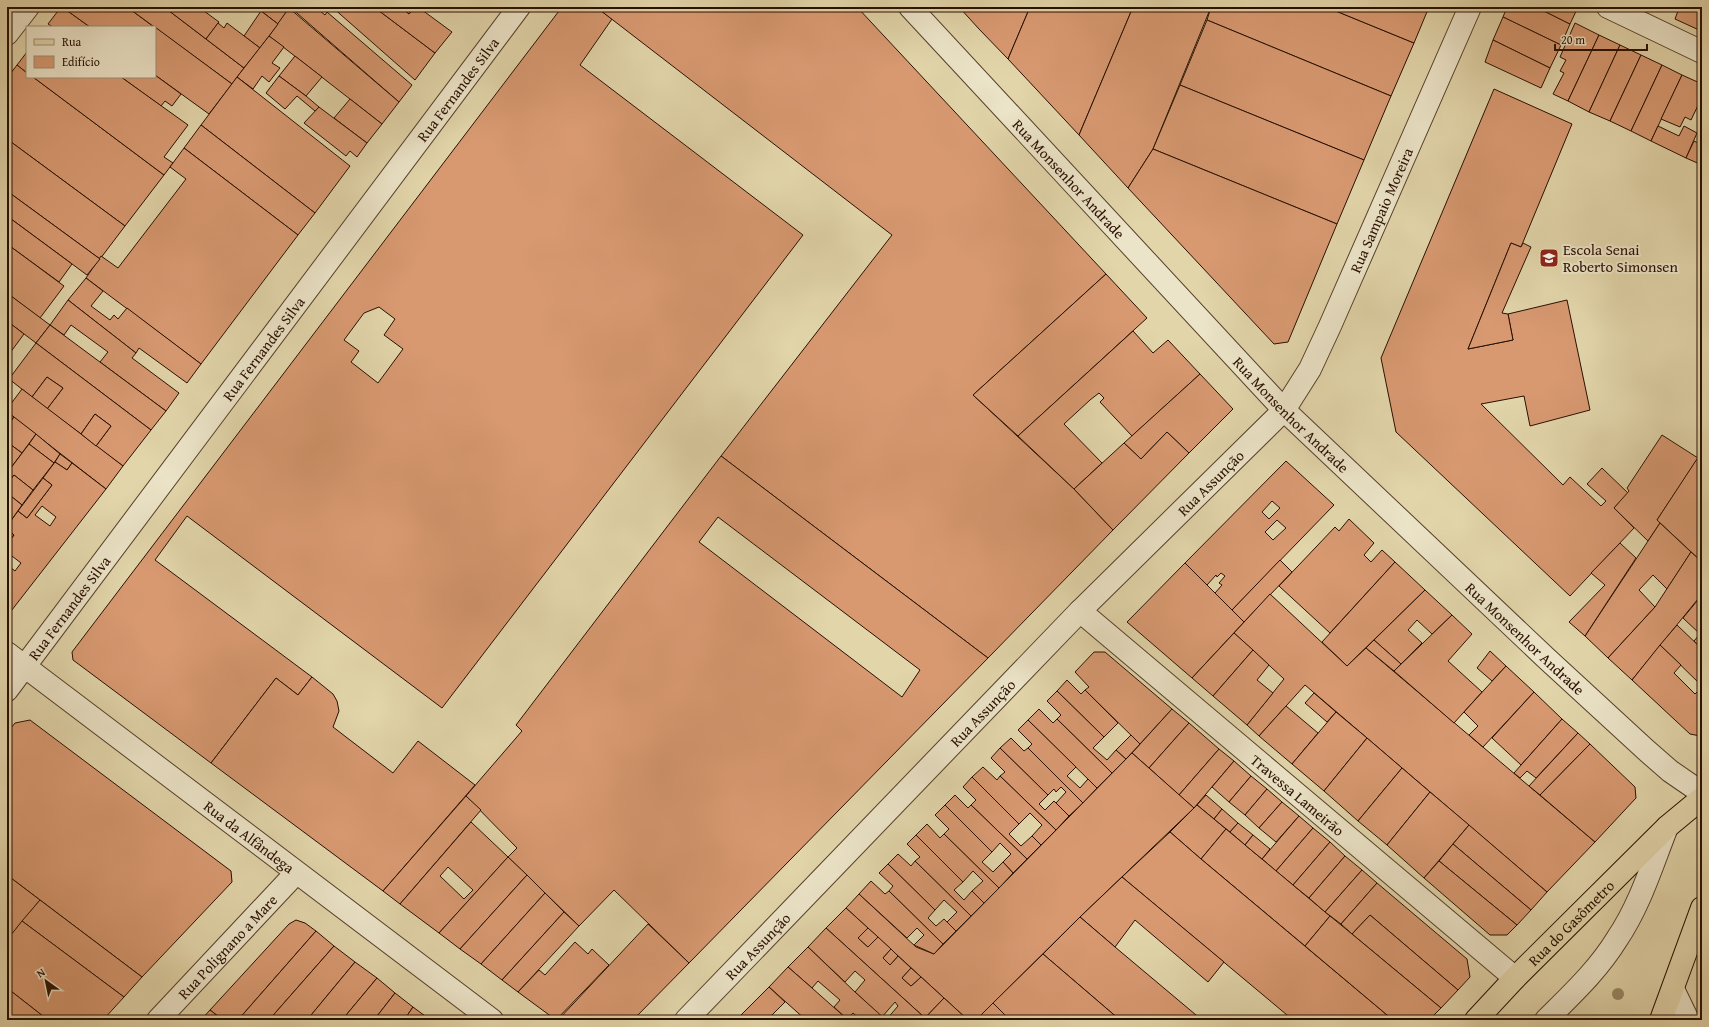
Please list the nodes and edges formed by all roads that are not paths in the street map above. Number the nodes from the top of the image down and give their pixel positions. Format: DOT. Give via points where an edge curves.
graph roads {
  1 [pos="28,7"];
  2 [pos="519,7"];
  3 [pos="910,7"];
  4 [pos="1470,7"];
  5 [pos="1608,7"];
  6 [pos="7,34"];
  7 [pos="1702,52"];
  8 [pos="1284,410"];
  9 [pos="1080,611"];
  10 [pos="7,653"];
  11 [pos="25,667"];
  12 [pos="7,690"];
  13 [pos="1702,793"];
  14 [pos="1702,798"];
  15 [pos="1668,827"];
  16 [pos="296,873"];
  17 [pos="1702,908"];
  18 [pos="1515,978"];
  19 [pos="1674,989"];
  20 [pos="158,1020"];
  21 [pos="492,1020"];
  22 [pos="686,1020"];
  23 [pos="1476,1020"];
  24 [pos="1546,1020"];
  25 [pos="1661,1020"];
  26 [pos="1688,1020"];
  1 -- 6 [label="street"];
  2 -- 11 [label="street, Rua Fernandes Silva"];
  3 -- 8 [label="street, Rua Monsenhor Andrade"];
  4 -- 8 [label="street, Rua Sampaio Moreira" via="1310,369"];
  5 -- 7 [label="street"];
  8 -- 9 [label="street, Rua Assunção"];
  8 -- 13 [label="street, Rua Monsenhor Andrade" via="1641,745 1670,771"];
  9 -- 18 [label="street, Travessa Lameirão"];
  9 -- 22 [label="street, Rua Assunção"];
  10 -- 11 [label="street, Rua da Alfândega"];
  11 -- 12 [label="street, Rua Fernandes Silva"];
  11 -- 16 [label="street, Rua da Alfândega"];
  14 -- 15 [label="main road, Rua do Gasômetro"];
  15 -- 18 [label="main road, Rua do Gasômetro"];
  15 -- 24 [label="street, Rua do Gasômetro" via="1637,904 1617,939 1590,975"];
  16 -- 20 [label="street, Rua Polignano a Mare"];
  16 -- 21 [label="street, Rua da Alfândega"];
  17 -- 19 [label="main road"];
  18 -- 23 [label="main road, Rua do Gasômetro"];
  19 -- 25 [label="main road"];
  19 -- 26 [label="street"];
}
